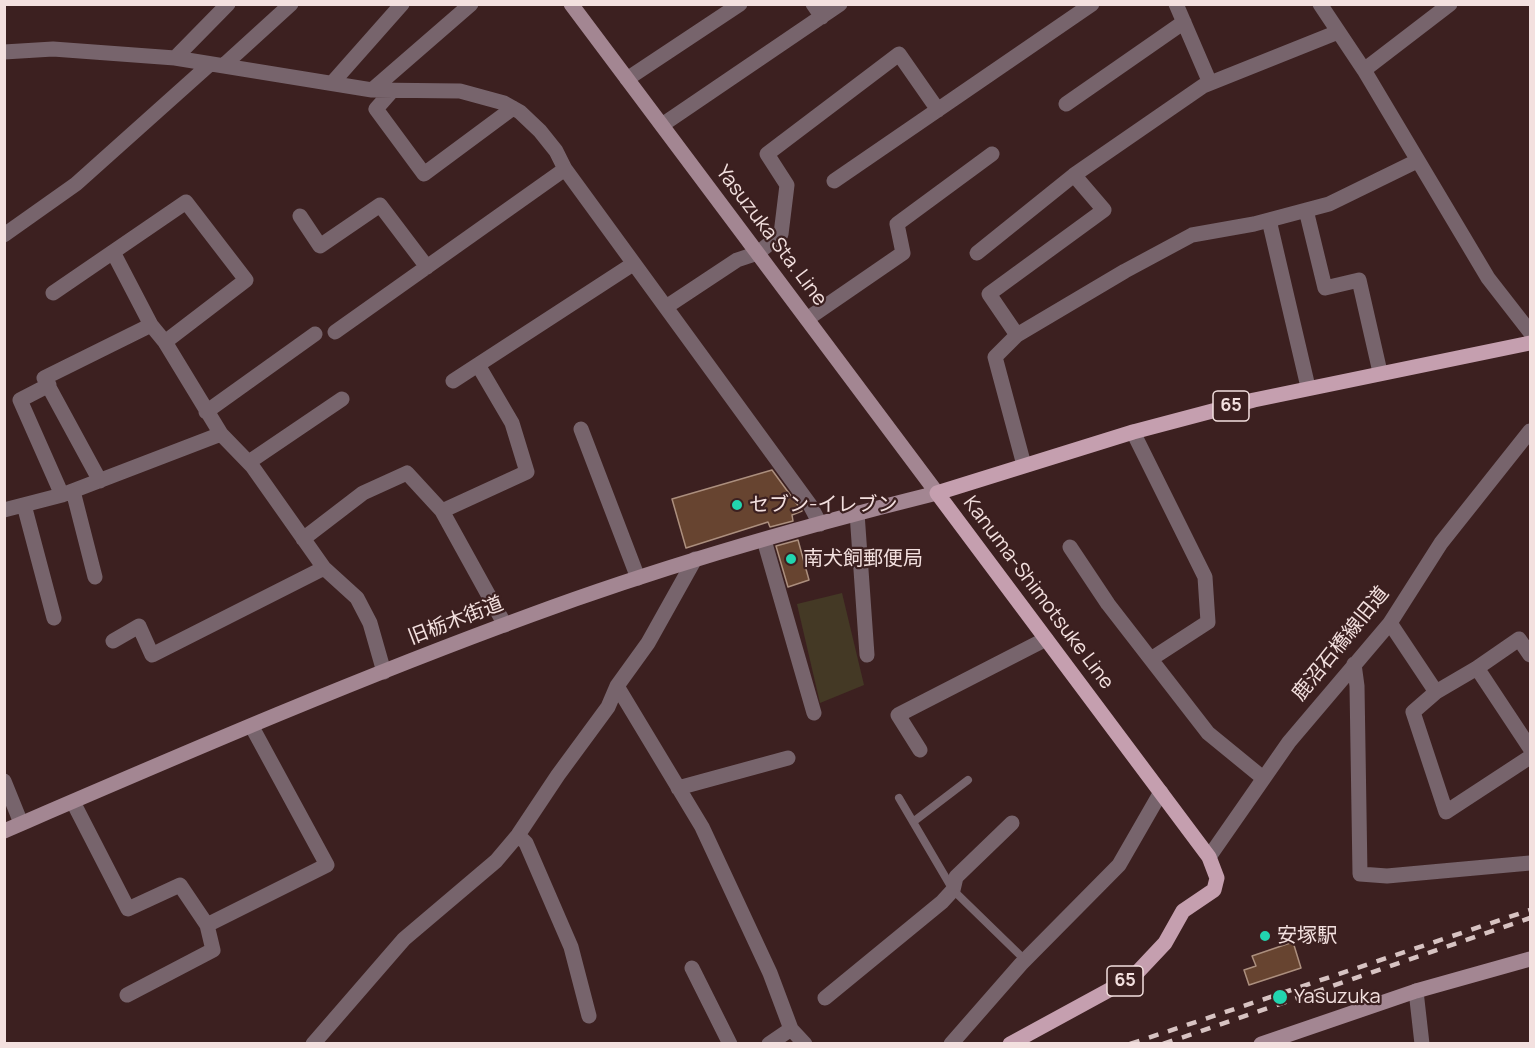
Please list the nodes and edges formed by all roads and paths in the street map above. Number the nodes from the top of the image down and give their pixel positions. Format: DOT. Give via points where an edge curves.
graph roads {
  1 [pos="228,4"];
  2 [pos="291,4"];
  3 [pos="402,4"];
  4 [pos="471,4"];
  5 [pos="572,4"];
  6 [pos="740,4"];
  7 [pos="840,4"];
  8 [pos="1092,4"];
  9 [pos="1176,4"];
  10 [pos="1320,4"];
  11 [pos="1450,4"];
  12 [pos="719,10"];
  13 [pos="817,11"];
  14 [pos="1184,22"];
  15 [pos="1338,32"];
  16 [pos="4,52"];
  17 [pos="175,58"];
  18 [pos="216,65"];
  19 [pos="1365,70"];
  20 [pos="627,79"];
  21 [pos="333,82"];
  22 [pos="1210,83"];
  23 [pos="372,90"];
  24 [pos="391,92"];
  25 [pos="1066,104"];
  26 [pos="513,108"];
  27 [pos="938,110"];
  28 [pos="662,125"];
  29 [pos="992,154"];
  30 [pos="1417,161"];
  31 [pos="565,169"];
  32 [pos="1074,175"];
  33 [pos="834,181"];
  34 [pos="1306,210"];
  35 [pos="300,216"];
  36 [pos="1269,220"];
  37 [pos="4,235"];
  38 [pos="758,253"];
  39 [pos="976,253"];
  40 [pos="114,254"];
  41 [pos="633,264"];
  42 [pos="427,267"];
  43 [pos="53,294"];
  44 [pos="666,307"];
  45 [pos="807,319"];
  46 [pos="151,325"];
  47 [pos="335,332"];
  48 [pos="1530,332"];
  49 [pos="315,334"];
  50 [pos="1017,335"];
  51 [pos="165,342"];
  52 [pos="1530,343"];
  53 [pos="478,365"];
  54 [pos="1380,372"];
  55 [pos="453,381"];
  56 [pos="49,385"];
  57 [pos="1308,387"];
  58 [pos="342,399"];
  59 [pos="206,412"];
  60 [pos="582,429"];
  61 [pos="1530,431"];
  62 [pos="1133,432"];
  63 [pos="221,434"];
  64 [pos="249,462"];
  65 [pos="1024,465"];
  66 [pos="100,481"];
  67 [pos="68,493"];
  68 [pos="937,493"];
  69 [pos="24,505"];
  70 [pos="4,510"];
  71 [pos="442,511"];
  72 [pos="857,513"];
  73 [pos="819,524"];
  74 [pos="303,539"];
  75 [pos="764,540"];
  76 [pos="1070,547"];
  77 [pos="695,559"];
  78 [pos="324,568"];
  79 [pos="95,577"];
  80 [pos="638,578"];
  81 [pos="54,618"];
  82 [pos="1390,623"];
  83 [pos="505,625"];
  84 [pos="1046,639"];
  85 [pos="113,641"];
  86 [pos="867,655"];
  87 [pos="1530,655"];
  88 [pos="1151,659"];
  89 [pos="1354,664"];
  90 [pos="1477,668"];
  91 [pos="384,672"];
  92 [pos="617,686"];
  93 [pos="1436,692"];
  94 [pos="814,713"];
  95 [pos="252,727"];
  96 [pos="1530,748"];
  97 [pos="921,750"];
  98 [pos="1530,757"];
  99 [pos="788,758"];
  100 [pos="1263,778"];
  101 [pos="968,780"];
  102 [pos="4,782"];
  103 [pos="678,788"];
  104 [pos="1161,792"];
  105 [pos="899,798"];
  106 [pos="73,802"];
  107 [pos="913,822"];
  108 [pos="21,823"];
  109 [pos="1012,823"];
  110 [pos="4,831"];
  111 [pos="518,835"];
  112 [pos="1209,857"];
  113 [pos="1530,863"];
  114 [pos="953,890"];
  115 [pos="207,925"];
  116 [pos="1530,959"];
  117 [pos="1024,960"];
  118 [pos="692,968"];
  119 [pos="1416,991"];
  120 [pos="127,995"];
  121 [pos="825,998"];
  122 [pos="589,1016"];
  123 [pos="791,1029"];
  124 [pos="313,1044"];
  125 [pos="730,1044"];
  126 [pos="769,1044"];
  127 [pos="804,1044"];
  128 [pos="951,1044"];
  129 [pos="1010,1044"];
  130 [pos="1261,1044"];
  131 [pos="1422,1044"];
  1 -- 17 [label="street"];
  2 -- 18 [label="street"];
  3 -- 21 [label="street"];
  4 -- 23 [label="street"];
  5 -- 20 [label="street, Yasuzuka Sta. Line"];
  6 -- 12 [label="street"];
  7 -- 13 [label="street"];
  8 -- 27 [label="street"];
  9 -- 14 [label="street"];
  10 -- 15 [label="street"];
  11 -- 19 [label="street"];
  12 -- 20 [label="street"];
  13 -- 28 [label="street"];
  14 -- 22 [label="street"];
  14 -- 25 [label="street"];
  15 -- 19 [label="street"];
  15 -- 22 [label="street"];
  16 -- 17 [label="street" via="53,49"];
  17 -- 18 [label="street"];
  18 -- 21 [label="street"];
  18 -- 37 [label="street" via="76,184"];
  19 -- 30 [label="street"];
  20 -- 28 [label="street, Yasuzuka Sta. Line"];
  21 -- 23 [label="street"];
  22 -- 32 [label="street"];
  23 -- 24 [label="street"];
  24 -- 26 [label="street" via="460,91"];
  24 -- 26 [label="street" via="376,110 424,174"];
  26 -- 31 [label="street" via="540,131"];
  27 -- 33 [label="street"];
  27 -- 38 [label="street" via="898,54 767,154 788,185 782,234"];
  28 -- 38 [label="street, Yasuzuka Sta. Line"];
  29 -- 45 [label="street" via="897,224 903,253"];
  30 -- 34 [label="street" via="1329,204"];
  30 -- 48 [label="street" via="1488,278"];
  31 -- 41 [label="street"];
  31 -- 42 [label="street"];
  32 -- 39 [label="street"];
  32 -- 50 [label="street" via="1104,210 989,294"];
  34 -- 36 [label="street"];
  34 -- 54 [label="street" via="1325,288 1359,280"];
  35 -- 42 [label="street" via="320,246 380,205"];
  36 -- 50 [label="street" via="1192,236"];
  36 -- 57 [label="street"];
  38 -- 44 [label="street" via="737,260"];
  38 -- 45 [label="street, Yasuzuka Sta. Line"];
  40 -- 43 [label="street"];
  40 -- 46 [label="street"];
  40 -- 51 [label="street" via="186,202 246,280"];
  41 -- 44 [label="street"];
  41 -- 53 [label="street"];
  42 -- 47 [label="street"];
  44 -- 73 [label="street" via="803,496"];
  45 -- 68 [label="street, Yasuzuka Sta. Line"];
  46 -- 51 [label="street"];
  46 -- 56 [label="street" via="44,378"];
  49 -- 59 [label="street"];
  50 -- 65 [label="street" via="995,357"];
  51 -- 59 [label="street"];
  52 -- 54 [label="main road, Kanuma-Shimotsuke Line / 65"];
  53 -- 55 [label="street"];
  53 -- 71 [label="street" via="512,423 527,472"];
  54 -- 57 [label="main road, Kanuma-Shimotsuke Line / 65"];
  56 -- 66 [label="street"];
  56 -- 67 [label="street" via="20,400"];
  57 -- 62 [label="main road, Kanuma-Shimotsuke Line / 65"];
  58 -- 64 [label="street"];
  59 -- 63 [label="street"];
  60 -- 80 [label="street"];
  61 -- 82 [label="street, 鹿沼石橋線旧道" via="1441,543"];
  62 -- 65 [label="main road, Kanuma-Shimotsuke Line / 65"];
  62 -- 88 [label="street" via="1205,577 1209,622"];
  63 -- 64 [label="street"];
  63 -- 66 [label="street"];
  64 -- 74 [label="street"];
  65 -- 68 [label="main road, Kanuma-Shimotsuke Line / 65"];
  66 -- 67 [label="street"];
  67 -- 69 [label="street"];
  67 -- 79 [label="street"];
  68 -- 72 [label="street, 旧栃木街道"];
  68 -- 84 [label="main road, Kanuma-Shimotsuke Line / 65"];
  69 -- 70 [label="street"];
  69 -- 81 [label="street"];
  71 -- 74 [label="street" via="407,473 363,493"];
  71 -- 83 [label="street"];
  72 -- 73 [label="street, 旧栃木街道"];
  72 -- 86 [label="street"];
  73 -- 75 [label="street, 旧栃木街道"];
  74 -- 78 [label="street"];
  75 -- 77 [label="street, 旧栃木街道"];
  75 -- 94 [label="street"];
  76 -- 88 [label="street"];
  77 -- 80 [label="street, 旧栃木街道"];
  77 -- 92 [label="street" via="648,643"];
  78 -- 85 [label="street" via="152,655 139,626"];
  78 -- 91 [label="street" via="357,598 370,623"];
  80 -- 83 [label="street, 旧栃木街道"];
  82 -- 89 [label="street, 鹿沼石橋線旧道"];
  82 -- 93 [label="street"];
  83 -- 91 [label="street, 旧栃木街道"];
  84 -- 97 [label="street" via="898,715"];
  84 -- 104 [label="main road, Kanuma-Shimotsuke Line / 65"];
  87 -- 90 [label="street" via="1519,639"];
  88 -- 100 [label="street" via="1208,733"];
  89 -- 100 [label="street, 鹿沼石橋線旧道"];
  89 -- 113 [label="street" via="1360,874 1387,876"];
  90 -- 93 [label="street"];
  90 -- 96 [label="street"];
  91 -- 95 [label="street, 旧栃木街道"];
  92 -- 103 [label="street"];
  92 -- 111 [label="street" via="608,707"];
  93 -- 98 [label="street" via="1413,712 1446,812"];
  95 -- 106 [label="street, 旧栃木街道"];
  95 -- 115 [label="street" via="327,865"];
  99 -- 103 [label="street"];
  100 -- 112 [label="street, 鹿沼石橋線旧道"];
  101 -- 107 [label="lane"];
  102 -- 108 [label="street"];
  103 -- 123 [label="street" via="702,827 770,973"];
  104 -- 112 [label="main road, Kanuma-Shimotsuke Line / 65"];
  104 -- 117 [label="street" via="1119,865"];
  105 -- 107 [label="lane"];
  106 -- 108 [label="street, 旧栃木街道"];
  106 -- 115 [label="street" via="128,909 180,885"];
  107 -- 114 [label="lane"];
  108 -- 110 [label="street, 旧栃木街道"];
  109 -- 114 [label="street" via="956,877"];
  111 -- 122 [label="street" via="526,843 571,947"];
  111 -- 124 [label="street" via="496,861 404,939"];
  112 -- 129 [label="main road, Kanuma-Shimotsuke Line / 65" via="1217,878 1215,890 1183,911 1166,943 1132,977"];
  114 -- 117 [label="lane"];
  114 -- 121 [label="street"];
  115 -- 120 [label="street" via="213,950"];
  116 -- 119 [label="street"];
  117 -- 128 [label="street"];
  118 -- 125 [label="street"];
  119 -- 130 [label="street"];
  119 -- 131 [label="street"];
  123 -- 126 [label="street"];
  123 -- 127 [label="street"];
}
